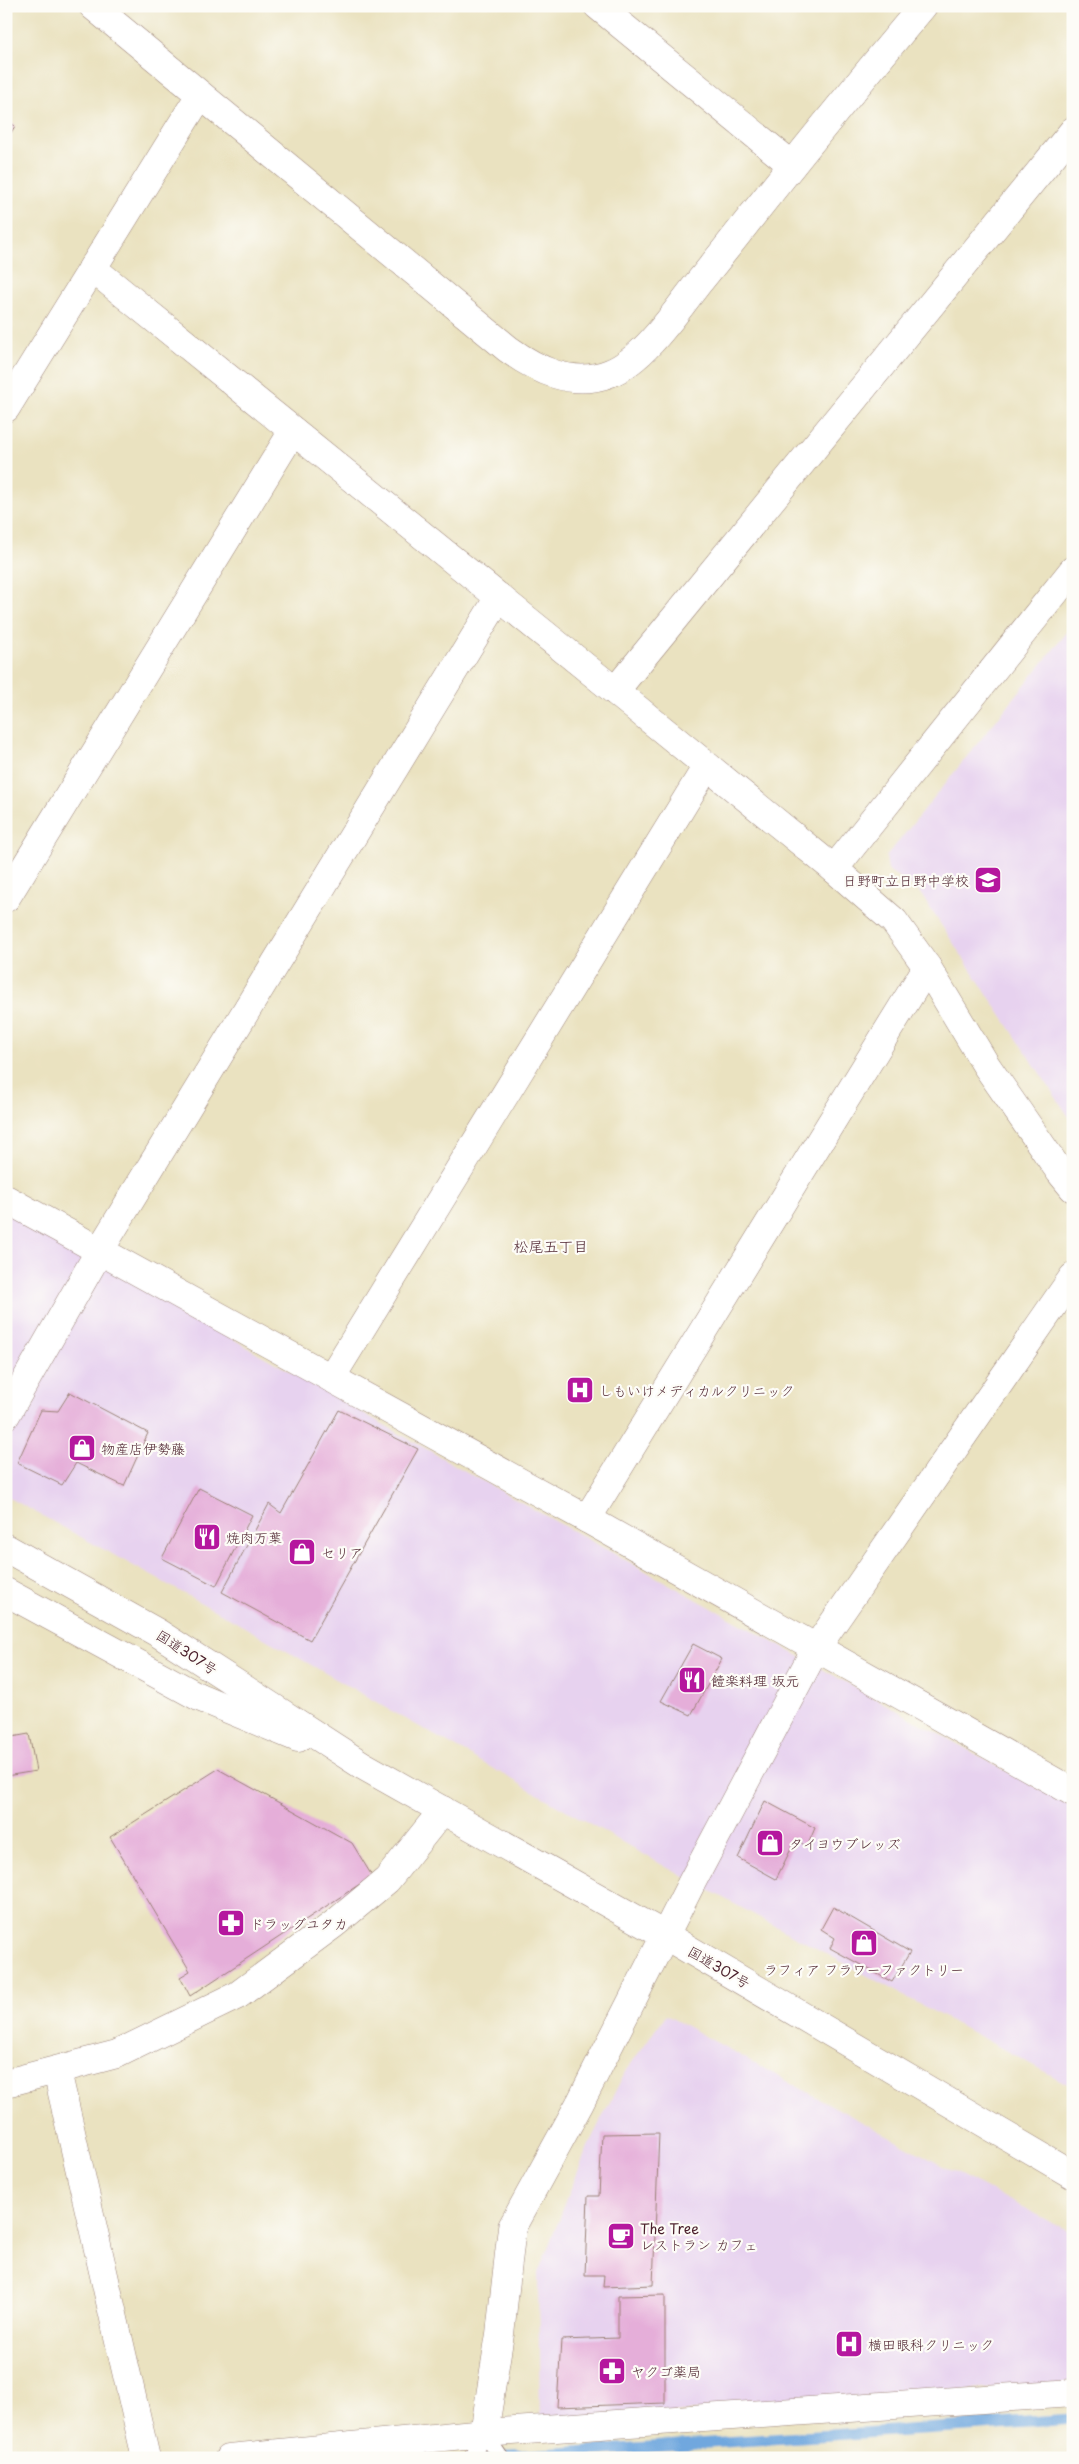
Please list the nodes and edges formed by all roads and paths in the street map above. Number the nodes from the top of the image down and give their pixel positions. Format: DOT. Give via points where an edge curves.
graph roads {
  1 [pos="93,6"];
  2 [pos="598,6"];
  3 [pos="923,6"];
  4 [pos="200,95"];
  5 [pos="1073,131"];
  6 [pos="792,165"];
  7 [pos="92,268"];
  8 [pos="6,408"];
  9 [pos="293,431"];
  10 [pos="1073,570"];
  11 [pos="499,597"];
  12 [pos="615,691"];
  13 [pos="707,766"];
  14 [pos="834,869"];
  15 [pos="6,898"];
  16 [pos="926,967"];
  17 [pos="1073,1188"];
  18 [pos="6,1199"];
  19 [pos="100,1250"];
  20 [pos="1073,1278"];
  21 [pos="331,1378"];
  22 [pos="6,1415"];
  23 [pos="587,1519"];
  24 [pos="6,1548"];
  25 [pos="6,1592"];
  26 [pos="816,1648"];
  27 [pos="362,1765"];
  28 [pos="1073,1792"];
  29 [pos="443,1810"];
  30 [pos="666,1936"];
  31 [pos="57,2071"];
  32 [pos="6,2083"];
  33 [pos="1073,2175"];
  34 [pos="1073,2393"];
  35 [pos="485,2448"];
  36 [pos="146,2458"];
  37 [pos="229,2458"];
  1 -- 4 [label="main road"];
  2 -- 6 [label="main road"];
  3 -- 6 [label="main road"];
  4 -- 6 [label="main road" via="508,349 530,365 554,375 573,378 610,373 631,360 658,333"];
  4 -- 7 [label="main road"];
  5 -- 12 [label="main road"];
  7 -- 8 [label="main road"];
  7 -- 9 [label="main road"];
  9 -- 11 [label="main road"];
  9 -- 15 [label="main road"];
  10 -- 14 [label="main road"];
  11 -- 12 [label="main road"];
  11 -- 19 [label="main road"];
  12 -- 13 [label="main road"];
  13 -- 14 [label="main road"];
  13 -- 21 [label="main road"];
  14 -- 16 [label="main road" via="894,922"];
  16 -- 17 [label="main road" via="986,1064"];
  16 -- 23 [label="main road"];
  18 -- 19 [label="main road"];
  19 -- 21 [label="main road"];
  19 -- 22 [label="main road"];
  20 -- 26 [label="main road"];
  21 -- 23 [label="main road"];
  23 -- 26 [label="main road"];
  24 -- 27 [label="main road, 国道307号" via="158,1632"];
  25 -- 27 [label="main road, 国道307号" via="199,1697"];
  26 -- 28 [label="main road"];
  26 -- 30 [label="main road"];
  27 -- 29 [label="main road, 国道307号"];
  29 -- 30 [label="main road, 国道307号"];
  29 -- 31 [label="main road" via="386,1880 334,1924 238,1994 117,2054"];
  30 -- 33 [label="main road, 国道307号"];
  30 -- 35 [label="main road" via="512,2227"];
  31 -- 32 [label="main road"];
  31 -- 36 [label="main road"];
  34 -- 35 [label="main road"];
  35 -- 37 [label="main road"];
}
